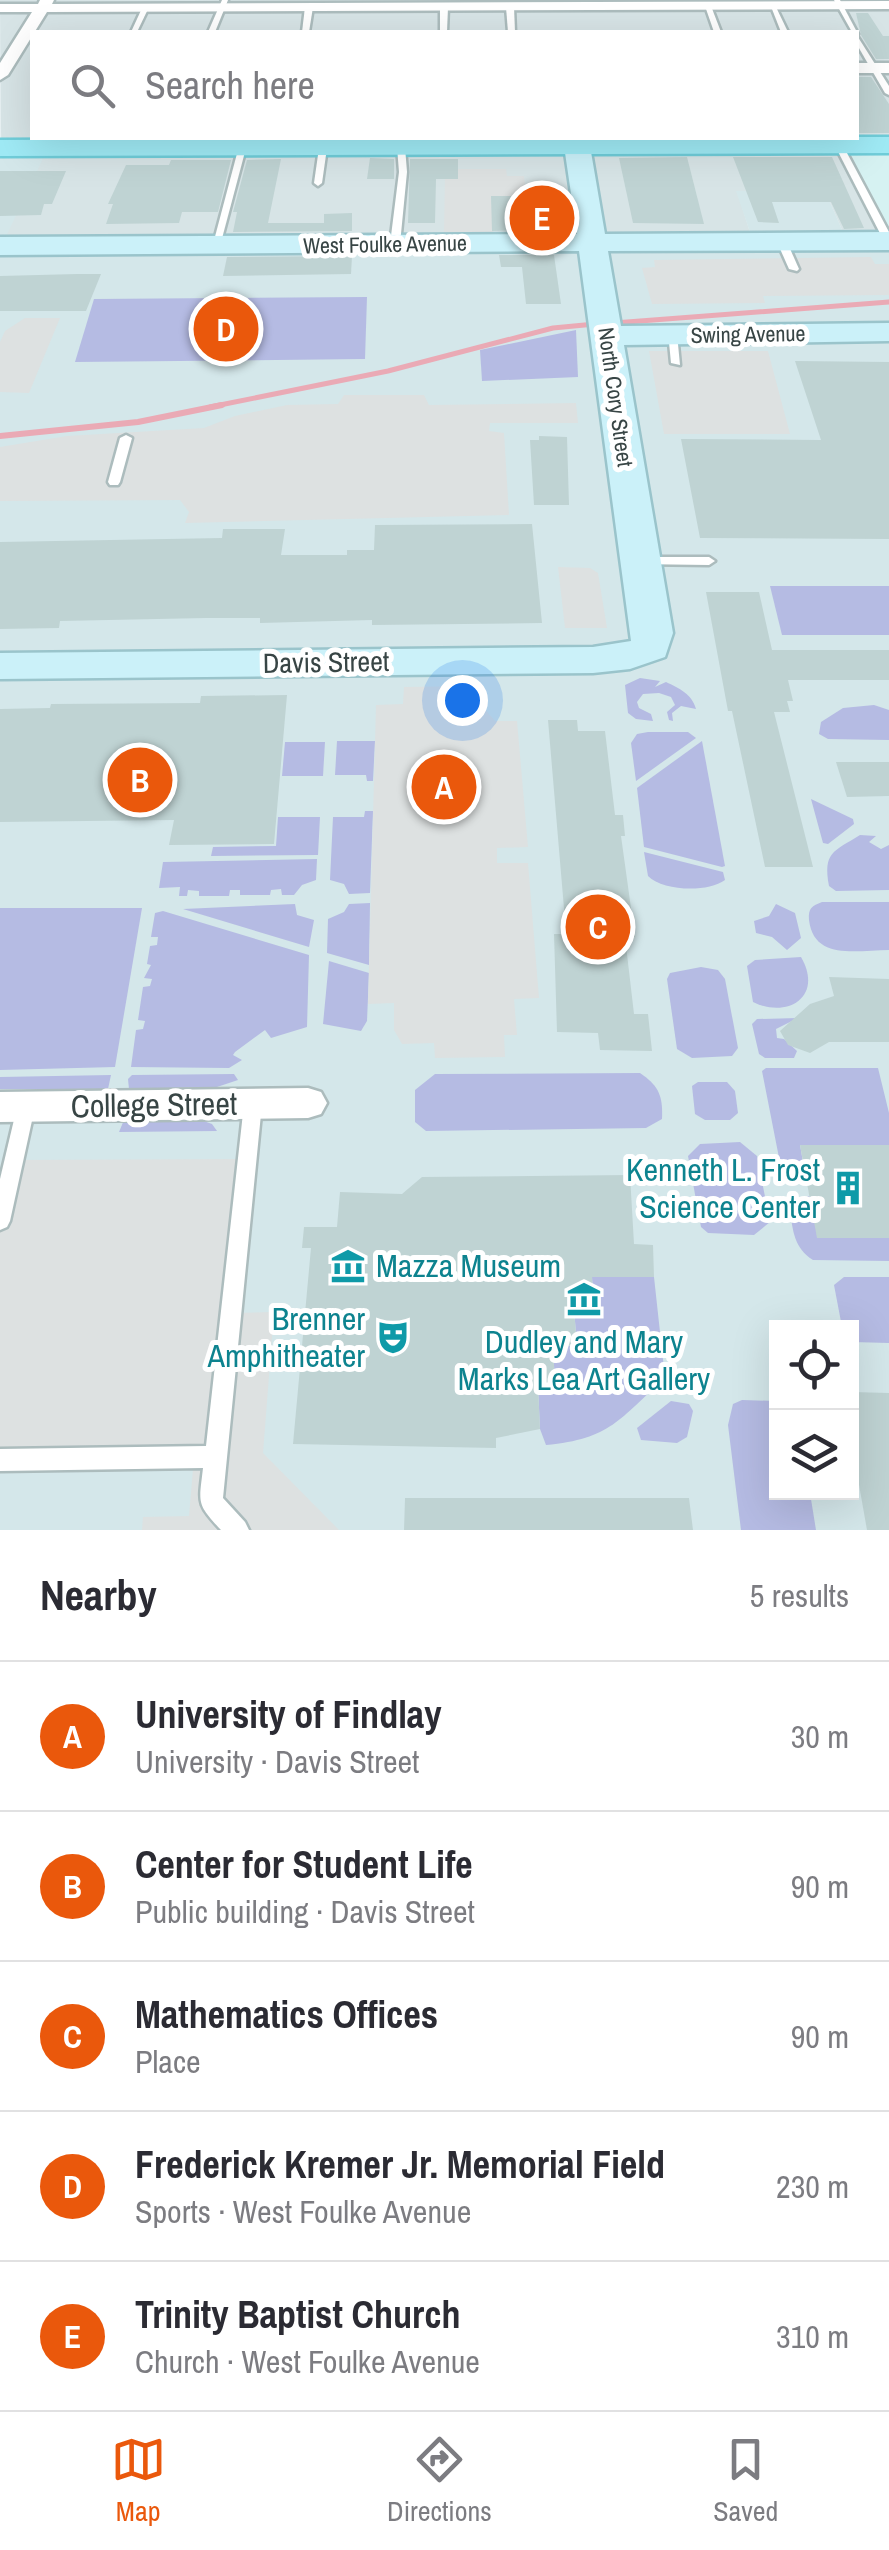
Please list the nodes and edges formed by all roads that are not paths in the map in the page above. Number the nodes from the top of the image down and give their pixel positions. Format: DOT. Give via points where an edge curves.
graph roads {
  1 [pos="557,3"];
  2 [pos="838,3"];
  3 [pos="44,4"];
  4 [pos="223,4"];
  5 [pos="889,5"];
  6 [pos="510,6"];
  7 [pos="708,6"];
  8 [pos="772,6"];
  9 [pos="309,7"];
  10 [pos="444,7"];
  11 [pos="0,8"];
  12 [pos="145,8"];
  13 [pos="135,30"];
  14 [pos="212,30"];
  15 [pos="304,30"];
  16 [pos="444,30"];
  17 [pos="512,30"];
  18 [pos="717,30"];
  19 [pos="784,30"];
  20 [pos="854,30"];
  21 [pos="859,38"];
  22 [pos="882,68"];
  23 [pos="30,71"];
  24 [pos="1,73"];
  25 [pos="889,93"];
  26 [pos="443,142"];
  27 [pos="522,142"];
  28 [pos="759,142"];
  29 [pos="838,142"];
  30 [pos="84,143"];
  31 [pos="172,143"];
  32 [pos="280,143"];
  33 [pos="594,143"];
  34 [pos="889,145"];
  35 [pos="401,147"];
  36 [pos="0,148"];
  37 [pos="242,148"];
  38 [pos="322,148"];
  39 [pos="318,183"];
  40 [pos="889,241"];
  41 [pos="782,242"];
  42 [pos="594,243"];
  43 [pos="396,244"];
  44 [pos="0,246"];
  45 [pos="215,246"];
  46 [pos="794,269"];
  47 [pos="607,326"];
  48 [pos="889,332"];
  49 [pos="126,438"];
  50 [pos="114,482"];
  51 [pos="641,561"];
  52 [pos="709,562"];
  53 [pos="650,648"];
  54 [pos="0,666"];
  55 [pos="308,1103"];
  56 [pos="253,1104"];
  57 [pos="13,1107"];
  58 [pos="0,1221"];
  59 [pos="215,1457"];
  60 [pos="0,1460"];
  61 [pos="237,1530"];
  1 -- 6 [label="street"];
  1 -- 7 [label="street" via="577,14"];
  2 -- 5 [label="street"];
  2 -- 8 [label="street"];
  2 -- 20 [label="lane"];
  3 -- 11 [label="street"];
  3 -- 12 [label="street"];
  3 -- 24 [label="street"];
  4 -- 9 [label="street"];
  4 -- 12 [label="street"];
  4 -- 14 [label="lane"];
  6 -- 10 [label="street"];
  6 -- 17 [label="lane"];
  7 -- 8 [label="street"];
  7 -- 18 [label="lane"];
  8 -- 19 [label="lane"];
  9 -- 10 [label="street"];
  9 -- 15 [label="lane"];
  10 -- 16 [label="lane"];
  12 -- 13 [label="lane"];
  21 -- 22 [label="lane"];
  22 -- 25 [label="lane"];
  23 -- 24 [label="street"];
  26 -- 27 [label="main road"];
  26 -- 35 [label="main road"];
  27 -- 33 [label="main road"];
  28 -- 29 [label="main road"];
  28 -- 33 [label="main road"];
  29 -- 34 [label="main road"];
  29 -- 40 [label="lane"];
  30 -- 31 [label="main road"];
  30 -- 36 [label="main road"];
  31 -- 37 [label="main road"];
  32 -- 37 [label="main road"];
  32 -- 38 [label="main road"];
  33 -- 42 [label="street, North Cory Street"];
  35 -- 38 [label="main road"];
  35 -- 43 [label="lane"];
  37 -- 45 [label="lane"];
  38 -- 39 [label="lane"];
  40 -- 41 [label="street, West Foulke Avenue"];
  41 -- 42 [label="street, West Foulke Avenue"];
  41 -- 46 [label="lane"];
  42 -- 43 [label="street, West Foulke Avenue"];
  42 -- 47 [label="street, North Cory Street"];
  43 -- 45 [label="street, West Foulke Avenue"];
  44 -- 45 [label="street, West Foulke Avenue"];
  47 -- 48 [label="street, Swing Avenue" via="674,349"];
  47 -- 51 [label="street, North Cory Street"];
  49 -- 50 [label="lane"];
  51 -- 52 [label="lane"];
  51 -- 53 [label="street, North Cory Street"];
  53 -- 54 [label="street, Davis Street" via="593,660"];
  55 -- 56 [label="street, College Street"];
  56 -- 57 [label="street, College Street"];
  56 -- 59 [label="lane"];
  57 -- 58 [label="lane"];
  59 -- 60 [label="lane"];
  59 -- 61 [label="lane" via="211,1502"];
}
